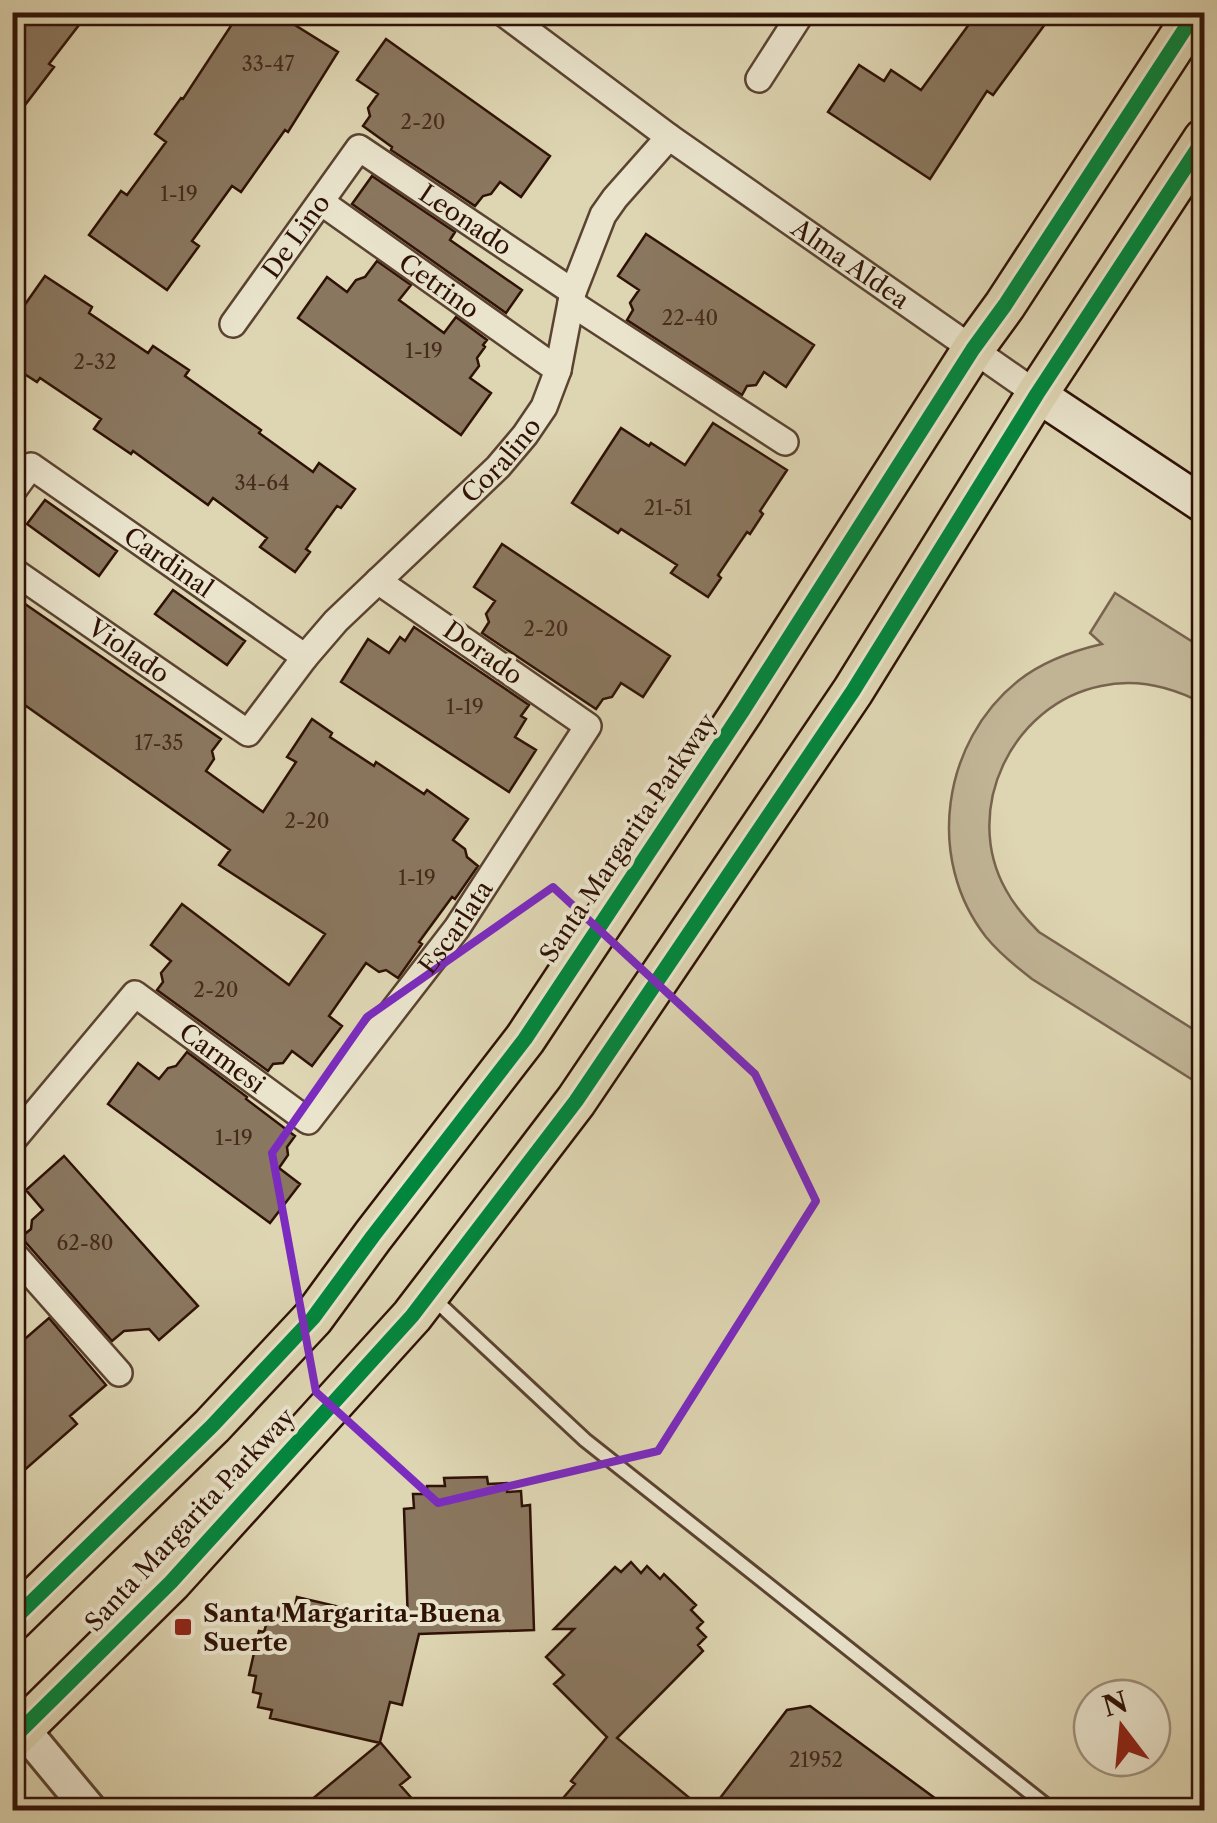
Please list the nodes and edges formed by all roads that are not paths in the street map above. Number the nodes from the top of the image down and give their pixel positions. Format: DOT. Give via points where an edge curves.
graph roads {
  1 [pos="502,12"];
  2 [pos="802,12"];
  3 [pos="1196,12"];
  4 [pos="759,79"];
  5 [pos="669,137"];
  6 [pos="1204,139"];
  7 [pos="359,148"];
  8 [pos="320,202"];
  9 [pos="572,297"];
  10 [pos="232,324"];
  11 [pos="973,350"];
  12 [pos="558,370"];
  13 [pos="1038,394"];
  14 [pos="785,442"];
  15 [pos="12,492"];
  16 [pos="1204,505"];
  17 [pos="12,570"];
  18 [pos="378,581"];
  19 [pos="305,656"];
  20 [pos="588,726"];
  21 [pos="248,733"];
  22 [pos="308,1121"];
  23 [pos="16,1128"];
  24 [pos="12,1252"];
  25 [pos="429,1294"];
  26 [pos="118,1373"];
  27 [pos="12,1621"];
  28 [pos="16,1728"];
  29 [pos="90,1810"];
  30 [pos="1052,1810"];
  1 -- 5 [label="street, Alma Aldea"];
  2 -- 4 [label="street"];
  3 -- 11 [label="main road, Santa Margarita Parkway"];
  5 -- 9 [label="street, Coralino" via="603,215"];
  5 -- 11 [label="street, Alma Aldea"];
  6 -- 13 [label="main road, Santa Margarita Parkway"];
  7 -- 8 [label="street, De Lino"];
  7 -- 9 [label="street, Leonado"];
  8 -- 10 [label="street, De Lino"];
  8 -- 12 [label="street, Cetrino"];
  9 -- 12 [label="street, Coralino"];
  9 -- 14 [label="street, Leonado"];
  11 -- 13 [label="street, Alma Aldea"];
  11 -- 27 [label="main road, Santa Margarita Parkway" via="525,1039 313,1318"];
  12 -- 18 [label="street, Coralino" via="544,406 498,467"];
  13 -- 16 [label="main road, Alma Aldea"];
  13 -- 25 [label="main road, Santa Margarita Parkway" via="853,690 576,1101"];
  15 -- 19 [label="street, Cardinal" via="31,466"];
  17 -- 21 [label="street, Violado"];
  18 -- 19 [label="street, Coralino"];
  18 -- 20 [label="street, Dorado"];
  19 -- 21 [label="street, Coralino"];
  20 -- 22 [label="street, Escarlata" via="457,928"];
  22 -- 23 [label="street, Carmesi" via="134,994"];
  24 -- 26 [label="street"];
  25 -- 28 [label="main road, Santa Margarita Parkway" via="170,1582"];
  25 -- 30 [label="lane" via="586,1440"];
  28 -- 29 [label="street"];
}
